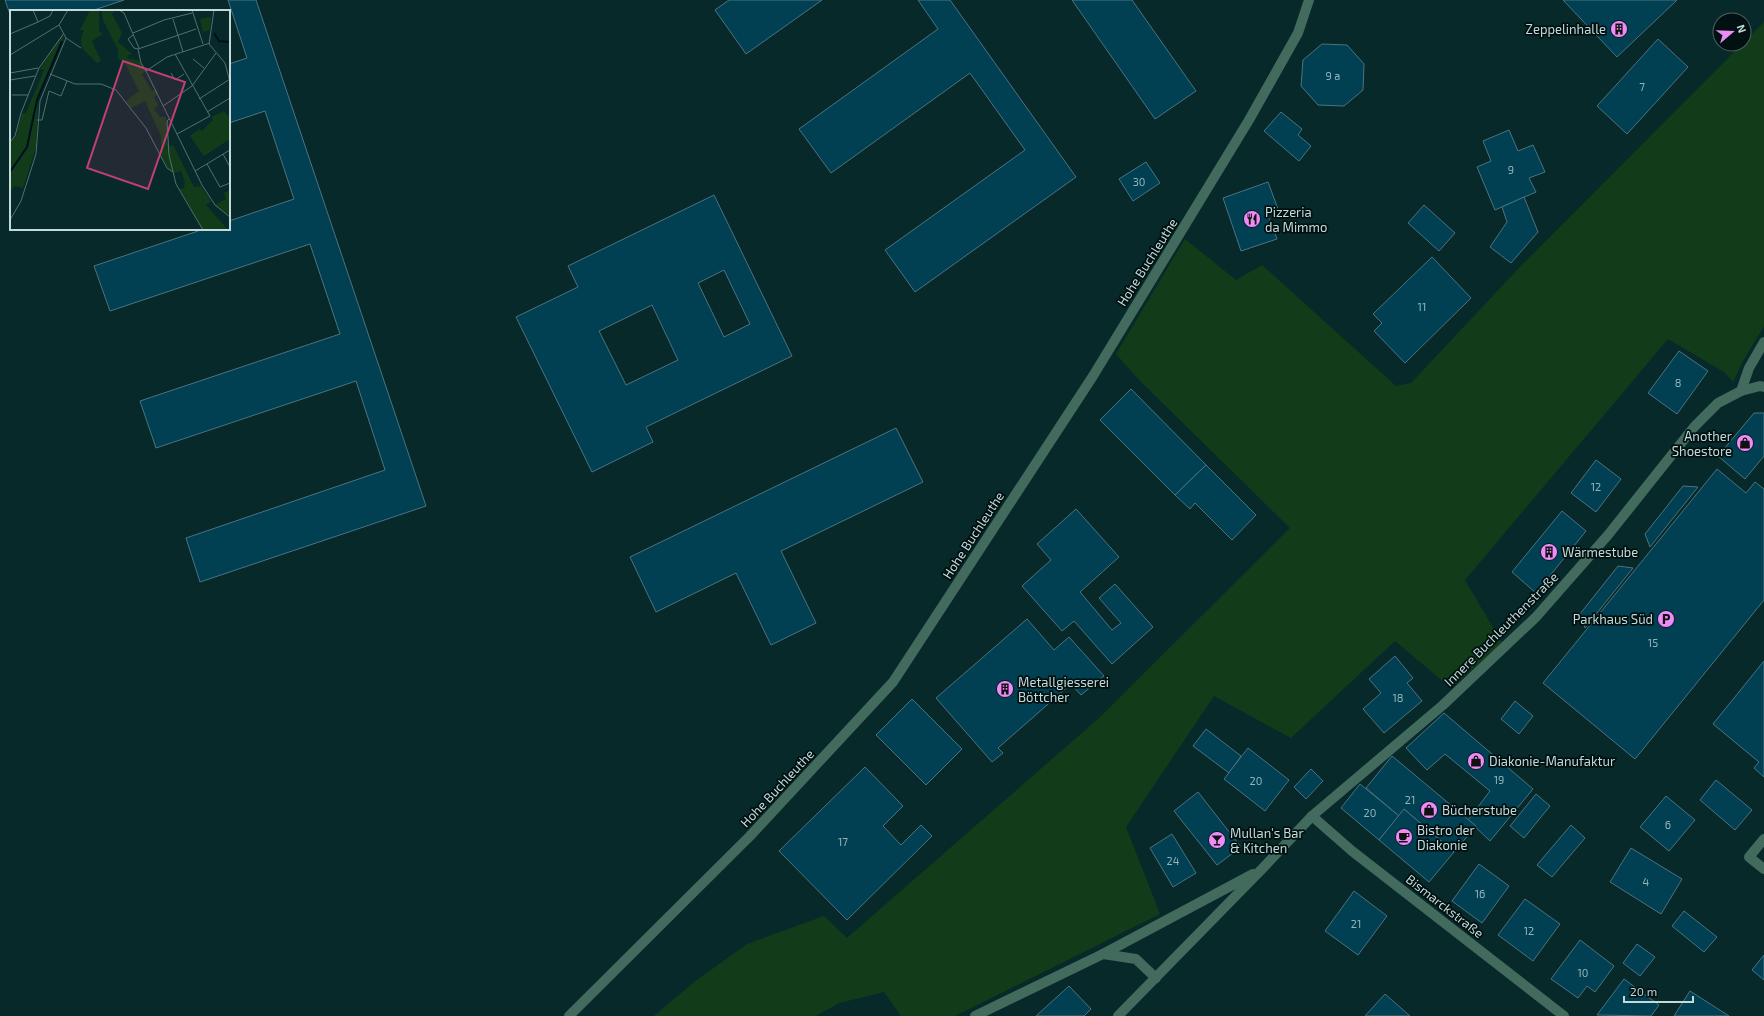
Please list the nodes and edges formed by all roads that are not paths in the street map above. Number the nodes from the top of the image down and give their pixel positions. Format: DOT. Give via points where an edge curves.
graph roads {
  1 [pos="1309,0"];
  2 [pos="1764,342"];
  3 [pos="1764,387"];
  4 [pos="1741,391"];
  5 [pos="1312,816"];
  6 [pos="1764,839"];
  7 [pos="1764,869"];
  8 [pos="1262,870"];
  9 [pos="1103,954"];
  10 [pos="1156,978"];
  11 [pos="569,1016"];
  12 [pos="975,1016"];
  13 [pos="1118,1016"];
  14 [pos="1564,1016"];
  1 -- 11 [label="street, Hohe Buchleuthe" via="1298,34 1245,127 1093,376 893,682 750,836"];
  2 -- 4 [label="street" via="1749,368"];
  3 -- 4 [label="street, Innere Buchleuthenstraße"];
  4 -- 5 [label="street, Innere Buchleuthenstraße" via="1718,403 1694,427 1608,535 1536,617 1443,705"];
  5 -- 8 [label="street, Innere Buchleuthenstraße"];
  5 -- 14 [label="street, Bismarckstraße" via="1352,851"];
  6 -- 7 [label="street" via="1749,857"];
  8 -- 9 [label="street, Innere Buchleuthenstraße"];
  8 -- 10 [label="street, Innere Buchleuthenstraße"];
  9 -- 10 [label="street" via="1136,959"];
  9 -- 12 [label="street, Innere Buchleuthenstraße"];
  10 -- 13 [label="street, Innere Buchleuthenstraße"];
}
